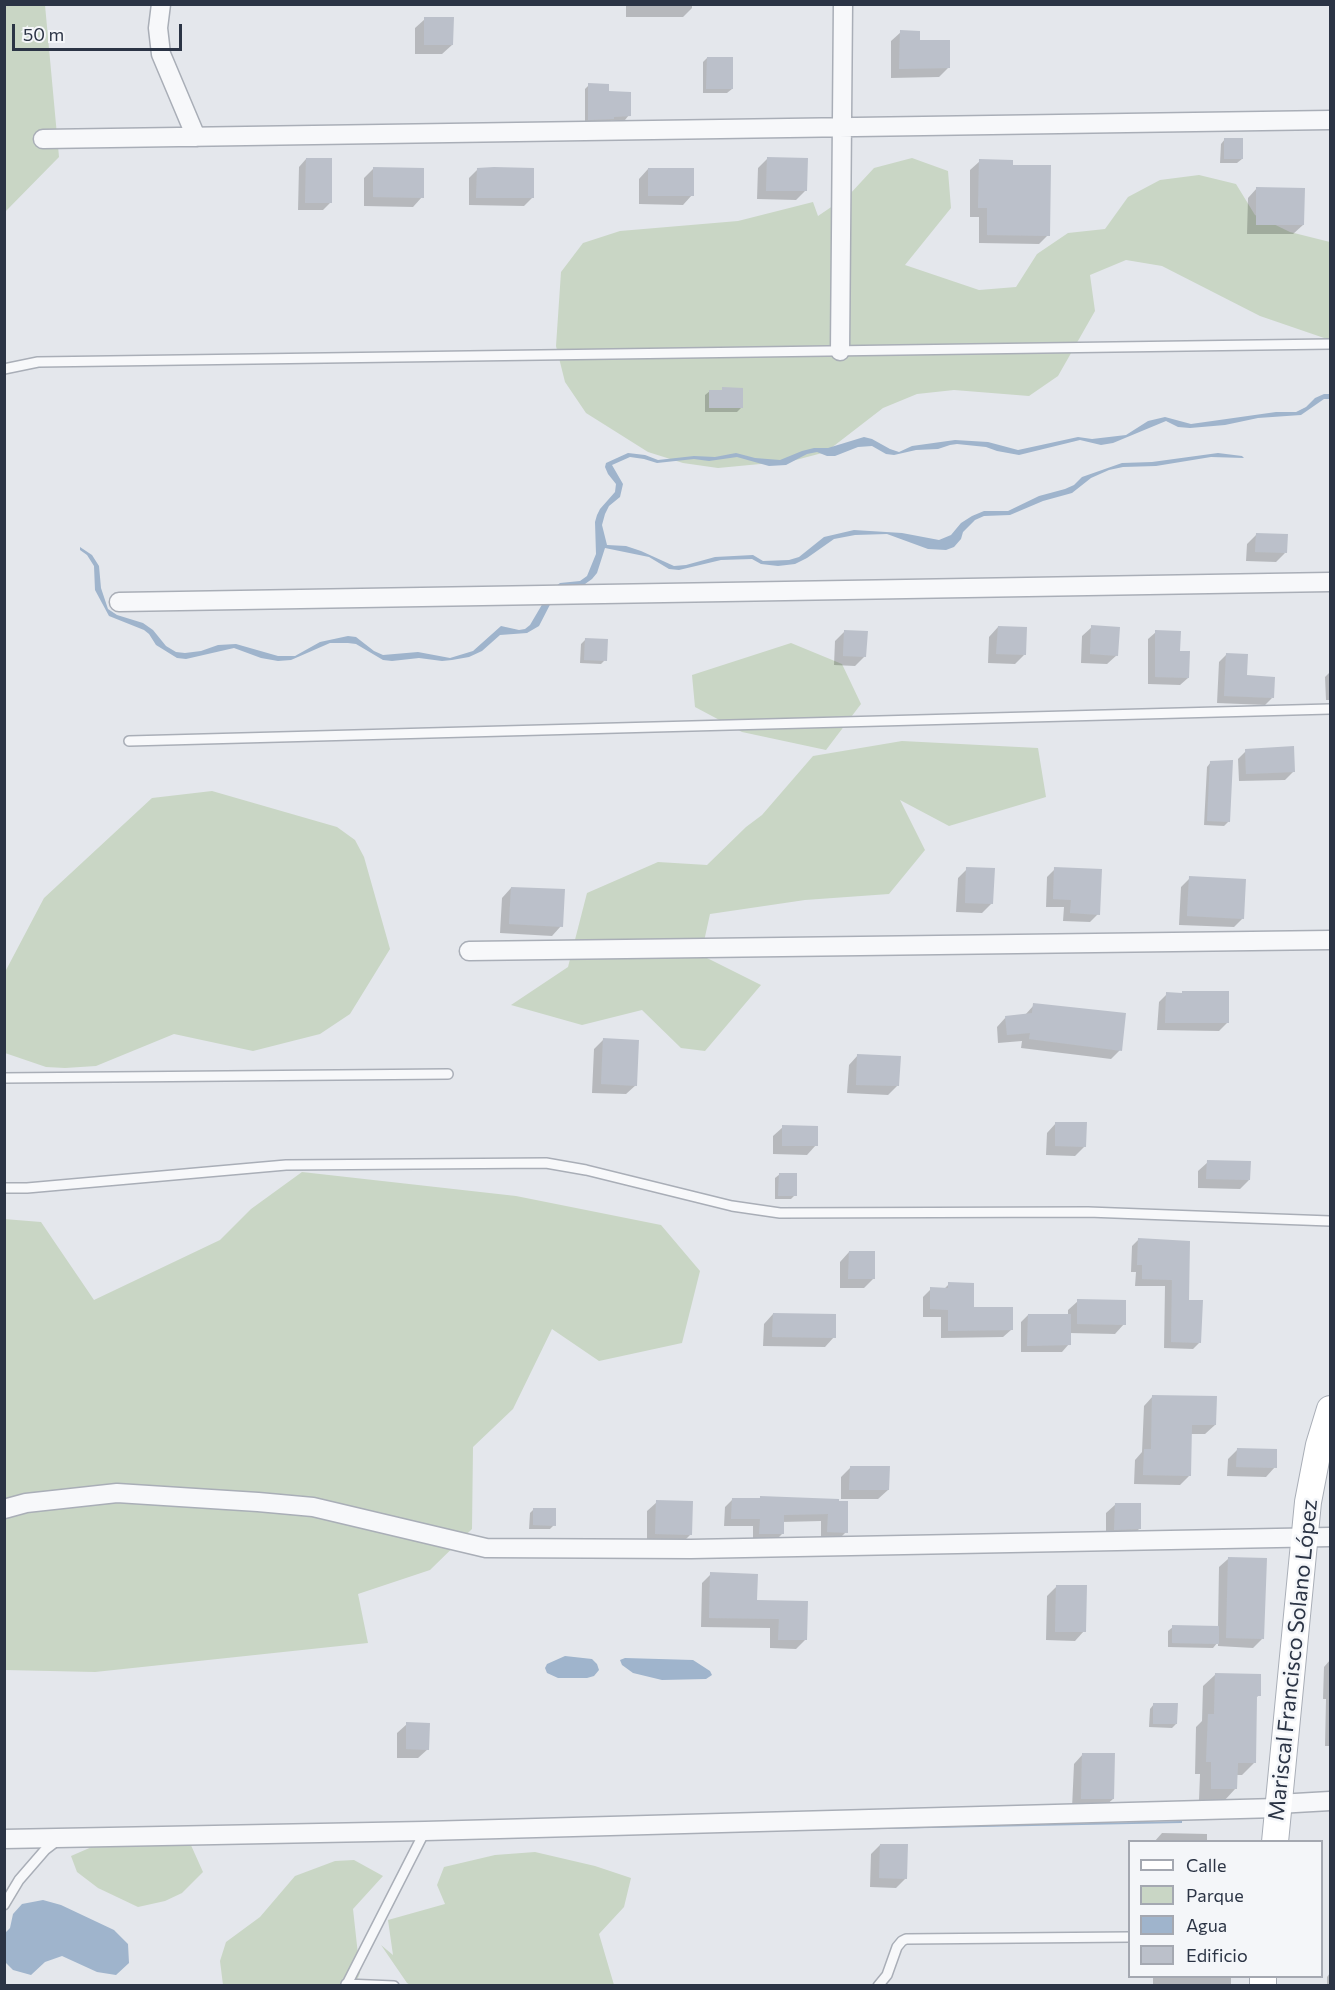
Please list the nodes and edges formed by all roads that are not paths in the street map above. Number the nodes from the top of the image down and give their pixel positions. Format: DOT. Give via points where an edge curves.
graph roads {
  1 [pos="161,4"];
  2 [pos="843,4"];
  3 [pos="1330,120"];
  4 [pos="842,127"];
  5 [pos="196,137"];
  6 [pos="43,139"];
  7 [pos="1330,344"];
  8 [pos="840,351"];
  9 [pos="4,369"];
  10 [pos="1330,582"];
  11 [pos="119,602"];
  12 [pos="1330,709"];
  13 [pos="129,741"];
  14 [pos="1330,940"];
  15 [pos="469,951"];
  16 [pos="448,1074"];
  17 [pos="4,1078"];
  18 [pos="4,1188"];
  19 [pos="1330,1221"];
  20 [pos="1330,1409"];
  21 [pos="4,1509"];
  22 [pos="1303,1537"];
  23 [pos="1330,1537"];
  24 [pos="1330,1801"];
  25 [pos="1278,1806"];
  26 [pos="425,1831"];
  27 [pos="61,1838"];
  28 [pos="4,1839"];
  29 [pos="1275,1840"];
  30 [pos="4,1905"];
  31 [pos="1128,1937"];
  32 [pos="346,1985"];
  33 [pos="394,1986"];
  34 [pos="878,1986"];
  1 -- 5 [label="street" via="161,54"];
  2 -- 4 [label="street"];
  3 -- 4 [label="street"];
  4 -- 5 [label="street"];
  4 -- 8 [label="street"];
  5 -- 6 [label="street"];
  7 -- 8 [label="lane"];
  8 -- 9 [label="lane" via="38,362"];
  10 -- 11 [label="street"];
  12 -- 13 [label="lane"];
  14 -- 15 [label="street"];
  16 -- 17 [label="lane"];
  18 -- 19 [label="lane" via="286,1165 546,1163 732,1206 780,1213 1088,1212"];
  20 -- 22 [label="main road, Mariscal Francisco Solano López" via="1314,1467"];
  21 -- 22 [label="street" via="117,1493 258,1502 313,1507 486,1548 691,1549"];
  22 -- 23 [label="street"];
  22 -- 25 [label="main road, Mariscal Francisco Solano López"];
  24 -- 25 [label="street"];
  25 -- 26 [label="street"];
  25 -- 29 [label="main road, Mariscal Francisco Solano López"];
  26 -- 27 [label="street"];
  26 -- 32 [label="lane"];
  27 -- 28 [label="street"];
  27 -- 30 [label="lane" via="19,1880"];
  31 -- 34 [label="lane" via="906,1940 897,1947 887,1975"];
  32 -- 33 [label="lane"];
}
